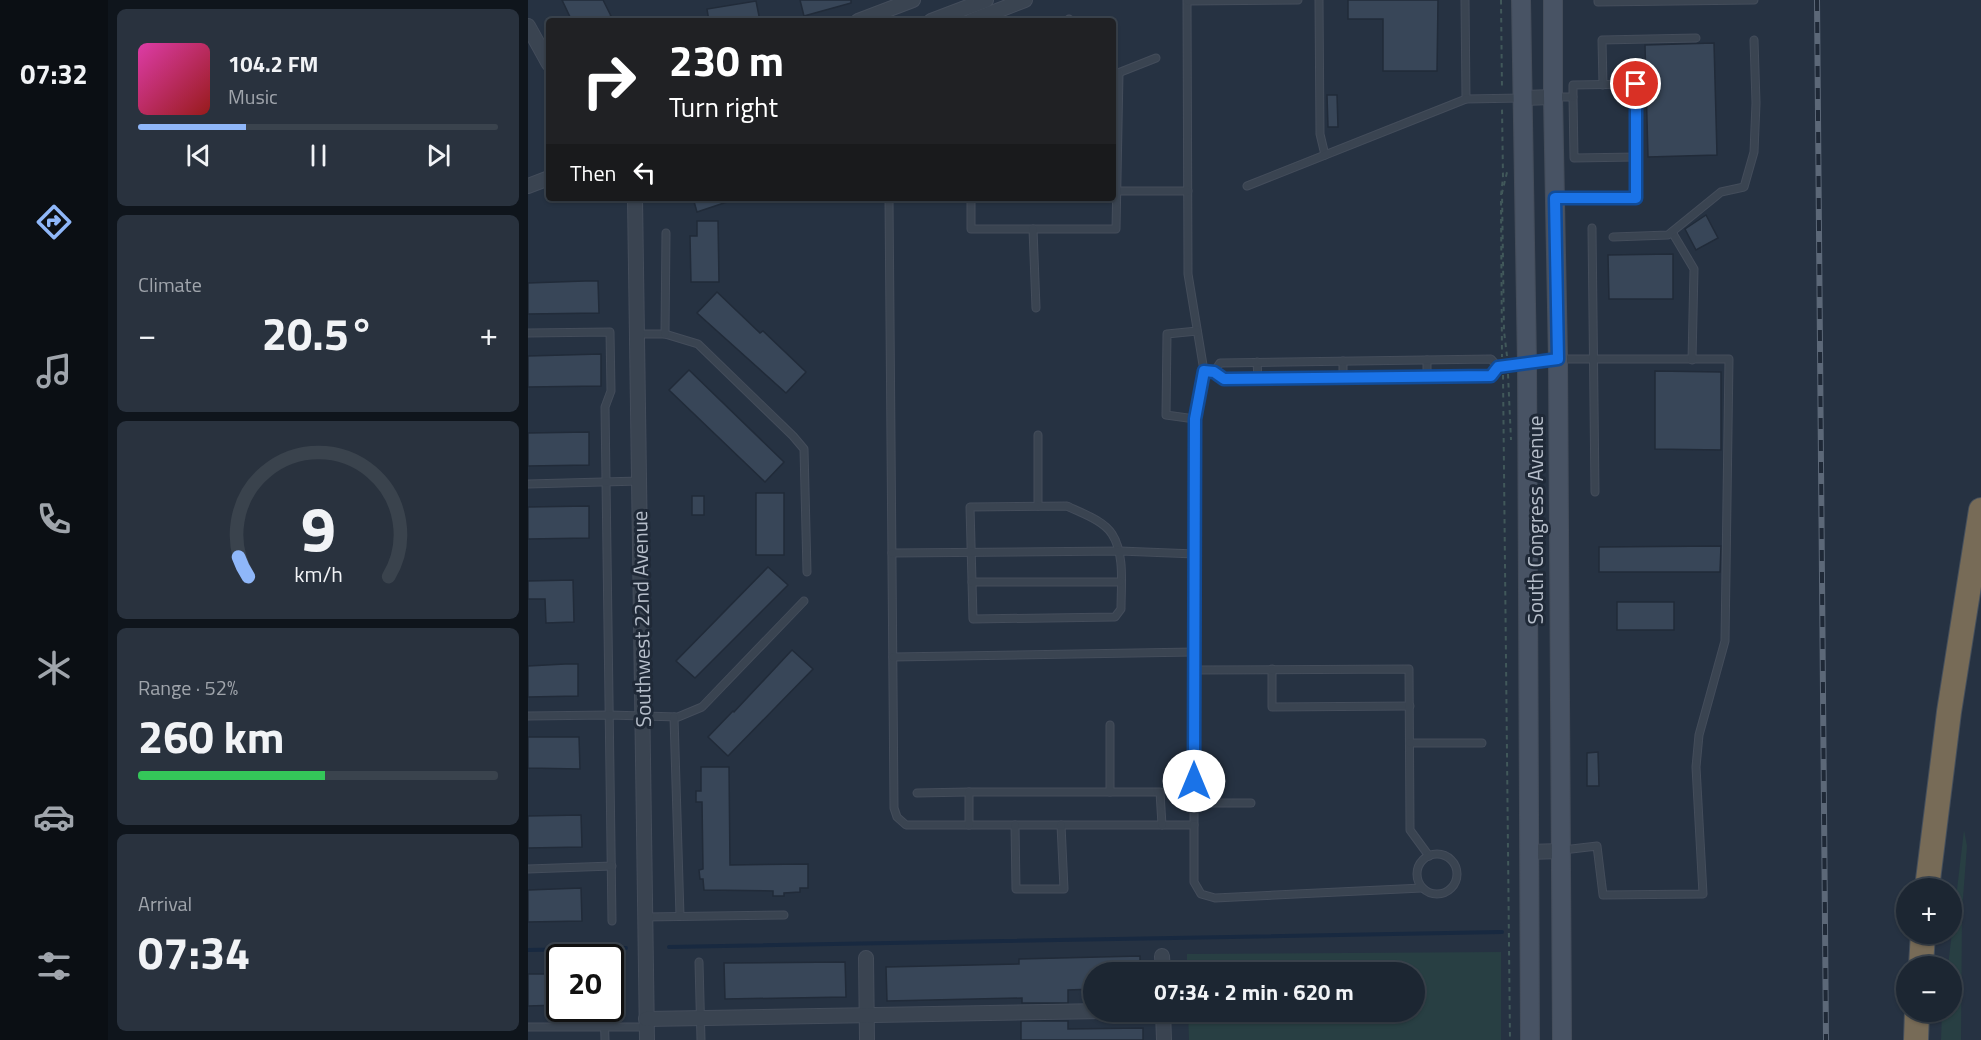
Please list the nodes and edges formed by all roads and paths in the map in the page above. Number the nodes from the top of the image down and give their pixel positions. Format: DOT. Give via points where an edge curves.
graph roads {
  1 [pos="913,0"];
  2 [pos="986,0"];
  3 [pos="1025,0"];
  4 [pos="1298,0"];
  5 [pos="1319,0"];
  6 [pos="1465,0"];
  7 [pos="1501,0"];
  8 [pos="1521,0"];
  9 [pos="1553,0"];
  10 [pos="1598,0"];
  11 [pos="1754,0"];
  12 [pos="1187,1"];
  13 [pos="866,18"];
  14 [pos="939,18"];
  15 [pos="952,18"];
  16 [pos="979,18"];
  17 [pos="528,26"];
  18 [pos="1696,38"];
  19 [pos="1754,40"];
  20 [pos="1156,58"];
  21 [pos="546,59"];
  22 [pos="1116,74"];
  23 [pos="1603,85"];
  24 [pos="1553,97"];
  25 [pos="1573,97"];
  26 [pos="1523,98"];
  27 [pos="1466,99"];
  28 [pos="1502,99"];
  29 [pos="1325,155"];
  30 [pos="1636,157"];
  31 [pos="1509,165"];
  32 [pos="546,179"];
  33 [pos="528,186"];
  34 [pos="1247,186"];
  35 [pos="1116,191"];
  36 [pos="1188,191"];
  37 [pos="1555,198"];
  38 [pos="635,201"];
  39 [pos="889,201"];
  40 [pos="971,201"];
  41 [pos="1115,201"];
  42 [pos="1592,228"];
  43 [pos="1033,229"];
  44 [pos="1672,232"];
  45 [pos="666,233"];
  46 [pos="1613,237"];
  47 [pos="1035,308"];
  48 [pos="1197,331"];
  49 [pos="528,333"];
  50 [pos="637,334"];
  51 [pos="665,334"];
  52 [pos="1558,359"];
  53 [pos="1592,359"];
  54 [pos="1427,360"];
  55 [pos="1692,360"];
  56 [pos="1343,361"];
  57 [pos="1257,362"];
  58 [pos="1527,364"];
  59 [pos="1503,366"];
  60 [pos="1204,371"];
  61 [pos="1214,372"];
  62 [pos="1427,377"];
  63 [pos="1343,378"];
  64 [pos="1258,379"];
  65 [pos="1195,419"];
  66 [pos="1038,435"];
  67 [pos="1511,444"];
  68 [pos="640,481"];
  69 [pos="606,482"];
  70 [pos="528,484"];
  71 [pos="1595,492"];
  72 [pos="1038,506"];
  73 [pos="1981,510"];
  74 [pos="1120,551"];
  75 [pos="971,552"];
  76 [pos="892,553"];
  77 [pos="1195,554"];
  78 [pos="807,572"];
  79 [pos="972,582"];
  80 [pos="1120,582"];
  81 [pos="804,601"];
  82 [pos="1194,652"];
  83 [pos="893,657"];
  84 [pos="1272,669"];
  85 [pos="1194,670"];
  86 [pos="1410,706"];
  87 [pos="609,715"];
  88 [pos="528,716"];
  89 [pos="643,716"];
  90 [pos="675,717"];
  91 [pos="1110,725"];
  92 [pos="1410,743"];
  93 [pos="1482,743"];
  94 [pos="969,792"];
  95 [pos="1110,792"];
  96 [pos="916,793"];
  97 [pos="1251,803"];
  98 [pos="1194,804"];
  99 [pos="969,825"];
  100 [pos="1015,825"];
  101 [pos="1061,825"];
  102 [pos="1162,825"];
  103 [pos="1194,825"];
  104 [pos="1561,850"];
  105 [pos="1528,852"];
  106 [pos="1429,856"];
  107 [pos="612,866"];
  108 [pos="528,868"];
  109 [pos="1928,878"];
  110 [pos="1422,888"];
  111 [pos="784,915"];
  112 [pos="680,916"];
  113 [pos="645,917"];
  114 [pos="612,921"];
  115 [pos="1162,956"];
  116 [pos="866,958"];
  117 [pos="699,962"];
  118 [pos="1162,962"];
  119 [pos="1083,1011"];
  120 [pos="867,1015"];
  121 [pos="700,1018"];
  122 [pos="605,1022"];
  123 [pos="1163,1022"];
  124 [pos="1917,1022"];
  125 [pos="528,1027"];
  126 [pos="605,1027"];
  127 [pos="646,1028"];
  128 [pos="605,1040"];
  129 [pos="701,1040"];
  130 [pos="867,1040"];
  131 [pos="1164,1040"];
  132 [pos="1510,1040"];
  133 [pos="1530,1040"];
  134 [pos="1562,1040"];
  135 [pos="1916,1040"];
  1 -- 13 [label="street"];
  2 -- 14 [label="street"];
  2 -- 15 [label="street" via="985,5"];
  3 -- 16 [label="street"];
  4 -- 12 [label="lane"];
  5 -- 29 [label="lane" via="1320,134"];
  6 -- 27 [label="lane"];
  7 -- 28 [label="path"];
  8 -- 26 [label="main road, South Congress Avenue"];
  9 -- 24 [label="main road, South Congress Avenue"];
  10 -- 11 [label="lane"];
  12 -- 36 [label="lane"];
  17 -- 21 [label="street"];
  18 -- 23 [label="lane" via="1602,40"];
  19 -- 44 [label="lane" via="1754,152 1744,187 1721,192"];
  20 -- 22 [label="lane"];
  23 -- 25 [label="lane" via="1573,85"];
  23 -- 30 [label="lane" via="1636,84"];
  24 -- 25 [label="lane"];
  24 -- 26 [label="street"];
  24 -- 37 [label="main road, South Congress Avenue"];
  25 -- 30 [label="lane" via="1574,158"];
  26 -- 28 [label="lane"];
  26 -- 58 [label="main road, South Congress Avenue"];
  27 -- 28 [label="lane"];
  27 -- 29 [label="lane"];
  28 -- 59 [label="path"];
  29 -- 34 [label="lane"];
  30 -- 37 [label="lane" via="1636,198"];
  31 -- 59 [label="path" via="1502,193"];
  32 -- 33 [label="street"];
  35 -- 36 [label="lane"];
  36 -- 48 [label="lane" via="1188,274"];
  37 -- 52 [label="main road, South Congress Avenue"];
  38 -- 50 [label="street, Southwest 22nd Avenue"];
  39 -- 76 [label="lane"];
  40 -- 43 [label="lane" via="971,229"];
  41 -- 43 [label="lane" via="1116,229"];
  42 -- 53 [label="lane"];
  43 -- 47 [label="lane"];
  44 -- 46 [label="lane"];
  44 -- 55 [label="lane" via="1694,268"];
  45 -- 51 [label="lane"];
  48 -- 60 [label="lane"];
  48 -- 65 [label="lane" via="1167,334 1166,415"];
  49 -- 69 [label="lane" via="610,332"];
  50 -- 51 [label="lane"];
  50 -- 68 [label="street, Southwest 22nd Avenue"];
  51 -- 78 [label="lane" via="698,344 804,449"];
  52 -- 53 [label="lane"];
  52 -- 58 [label="lane"];
  52 -- 104 [label="main road, South Congress Avenue"];
  53 -- 55 [label="lane"];
  53 -- 71 [label="lane"];
  54 -- 56 [label="lane"];
  54 -- 59 [label="lane" via="1491,359"];
  54 -- 62 [label="lane"];
  55 -- 104 [label="lane" via="1729,359 1725,641 1699,735 1696,767 1703,894 1603,895 1598,846"];
  56 -- 57 [label="lane"];
  56 -- 63 [label="lane"];
  57 -- 61 [label="lane" via="1220,363"];
  57 -- 64 [label="lane"];
  58 -- 59 [label="lane"];
  58 -- 105 [label="main road, South Congress Avenue"];
  59 -- 62 [label="lane" via="1491,376"];
  59 -- 67 [label="path" via="1511,398"];
  59 -- 132 [label="path"];
  60 -- 61 [label="lane"];
  60 -- 65 [label="lane"];
  61 -- 64 [label="lane" via="1224,379"];
  62 -- 63 [label="lane"];
  63 -- 64 [label="lane"];
  65 -- 77 [label="lane"];
  66 -- 72 [label="lane"];
  68 -- 69 [label="lane"];
  68 -- 89 [label="street, Southwest 22nd Avenue"];
  69 -- 70 [label="lane"];
  69 -- 87 [label="lane"];
  72 -- 74 [label="lane" via="1067,506 1092,518 1111,532"];
  72 -- 75 [label="lane" via="970,507"];
  73 -- 109 [label="highway" via="1949,712"];
  74 -- 75 [label="lane"];
  74 -- 77 [label="lane"];
  74 -- 80 [label="lane"];
  75 -- 76 [label="lane"];
  75 -- 79 [label="lane"];
  76 -- 83 [label="lane"];
  77 -- 82 [label="lane"];
  79 -- 80 [label="lane"];
  79 -- 80 [label="lane" via="973,619 1115,617 1121,609"];
  81 -- 90 [label="lane" via="702,706"];
  82 -- 83 [label="lane"];
  82 -- 85 [label="lane"];
  83 -- 99 [label="lane" via="897,817 906,825"];
  84 -- 85 [label="lane"];
  84 -- 86 [label="lane" via="1409,669"];
  84 -- 86 [label="lane" via="1272,707"];
  85 -- 98 [label="lane"];
  86 -- 92 [label="lane"];
  87 -- 88 [label="lane"];
  87 -- 89 [label="lane"];
  87 -- 107 [label="lane"];
  89 -- 90 [label="lane"];
  89 -- 113 [label="street, Southwest 22nd Avenue"];
  90 -- 112 [label="lane"];
  91 -- 95 [label="lane"];
  92 -- 93 [label="lane"];
  92 -- 106 [label="lane" via="1410,830"];
  94 -- 95 [label="lane"];
  94 -- 96 [label="lane"];
  94 -- 99 [label="lane"];
  95 -- 102 [label="lane" via="1160,792"];
  97 -- 98 [label="lane"];
  98 -- 103 [label="lane"];
  99 -- 100 [label="lane"];
  100 -- 101 [label="lane"];
  100 -- 101 [label="lane" via="1016,889 1064,889"];
  101 -- 102 [label="lane"];
  102 -- 103 [label="lane"];
  103 -- 110 [label="lane" via="1194,882 1201,894 1215,898"];
  104 -- 105 [label="street"];
  104 -- 134 [label="main road, South Congress Avenue"];
  105 -- 133 [label="main road, South Congress Avenue"];
  106 -- 110 [label="lane" via="1417,870"];
  106 -- 110 [label="lane" via="1441,854 1452,861 1456,879 1453,886 1441,893"];
  107 -- 108 [label="lane"];
  107 -- 114 [label="lane"];
  111 -- 112 [label="lane"];
  112 -- 113 [label="lane"];
  113 -- 127 [label="street, Southwest 22nd Avenue"];
  115 -- 118 [label="street"];
  116 -- 120 [label="street"];
  117 -- 121 [label="lane"];
  119 -- 120 [label="street"];
  120 -- 121 [label="street"];
  120 -- 130 [label="street"];
  121 -- 127 [label="street"];
  121 -- 129 [label="lane"];
  122 -- 126 [label="lane"];
  123 -- 131 [label="street"];
  124 -- 135 [label="highway"];
  125 -- 126 [label="lane"];
  126 -- 127 [label="lane"];
  126 -- 128 [label="lane"];
}
